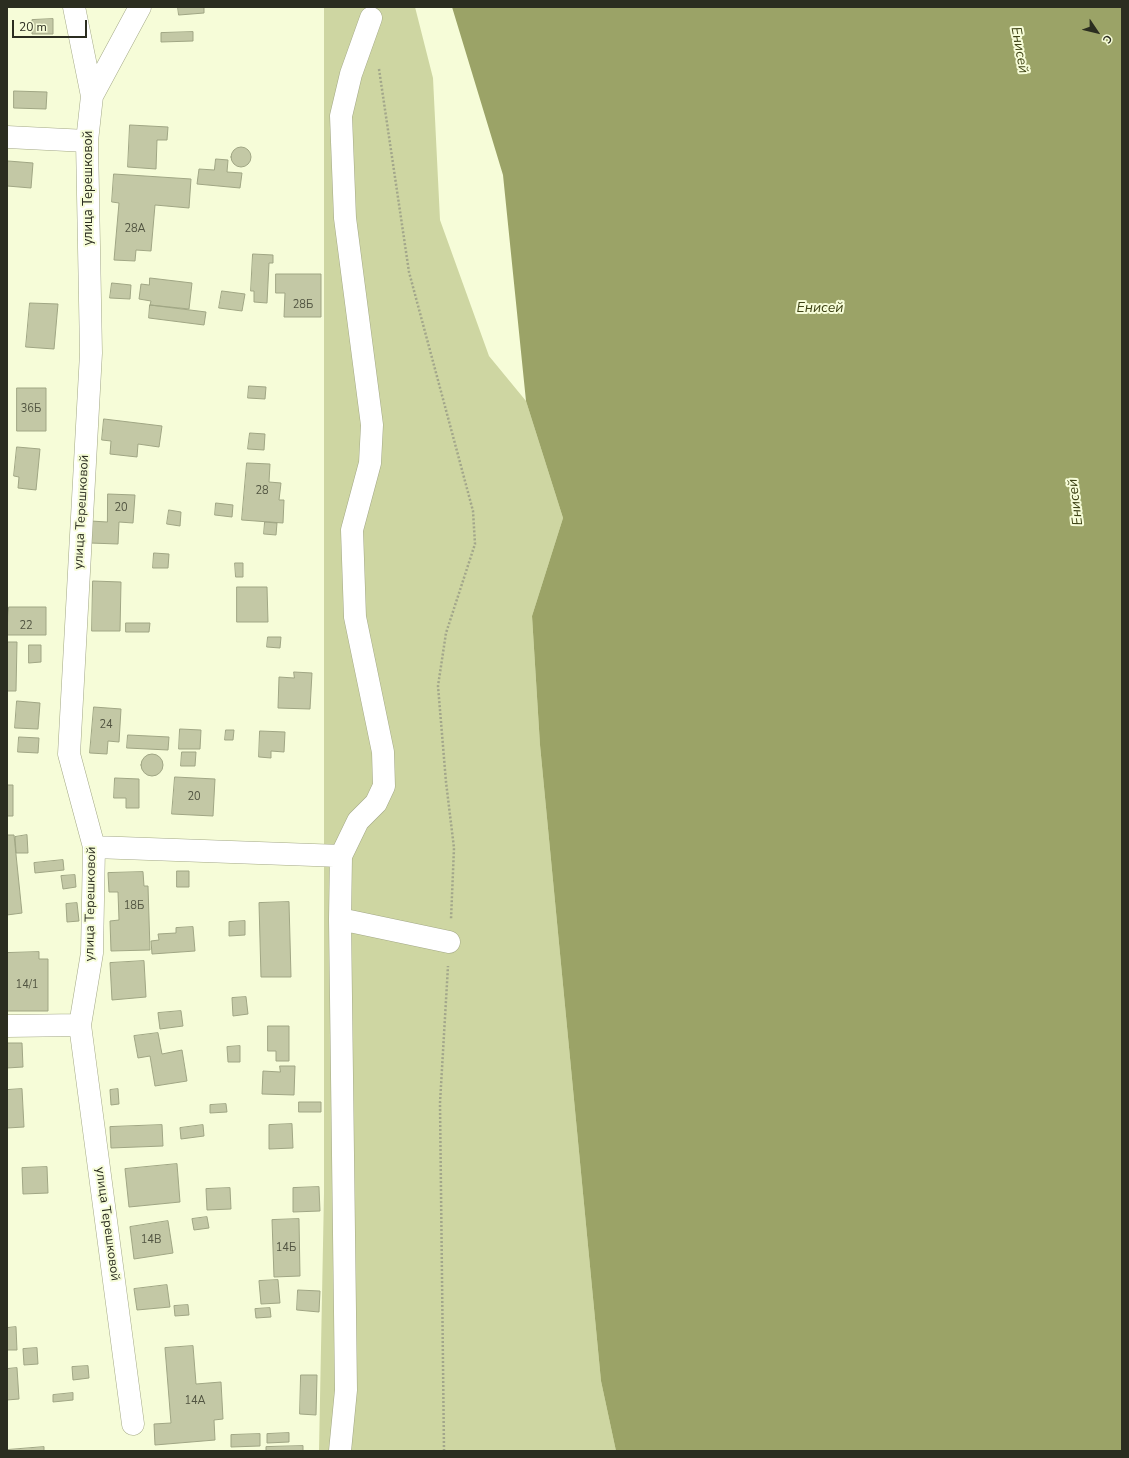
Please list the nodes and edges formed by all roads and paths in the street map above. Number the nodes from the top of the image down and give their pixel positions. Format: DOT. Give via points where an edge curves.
graph roads {
  1 [pos="74,7"];
  2 [pos="140,7"];
  3 [pos="371,18"];
  4 [pos="378,64"];
  5 [pos="92,96"];
  6 [pos="7,137"];
  7 [pos="87,141"];
  8 [pos="94,847"];
  9 [pos="341,856"];
  10 [pos="340,919"];
  11 [pos="449,942"];
  12 [pos="80,1025"];
  13 [pos="7,1026"];
  14 [pos="134,1424"];
  15 [pos="340,1451"];
  16 [pos="444,1451"];
  1 -- 5 [label="street"];
  2 -- 5 [label="street, улица Терешковой"];
  3 -- 9 [label="street" via="351,74 342,116 345,218 372,425 370,463 352,530 355,617 383,752 384,786 376,803 358,821"];
  4 -- 11 [label="path" via="409,272 472,511 475,544 446,633 438,686 454,848"];
  5 -- 7 [label="street, улица Терешковой"];
  6 -- 7 [label="street"];
  7 -- 8 [label="street, улица Терешковой" via="91,353 69,754"];
  8 -- 9 [label="street"];
  8 -- 12 [label="street, улица Терешковой" via="92,953"];
  9 -- 10 [label="street"];
  10 -- 11 [label="street"];
  10 -- 15 [label="street" via="346,1390"];
  11 -- 16 [label="path" via="440,1103"];
  12 -- 13 [label="street"];
  12 -- 14 [label="street, улица Терешковой"];
}
